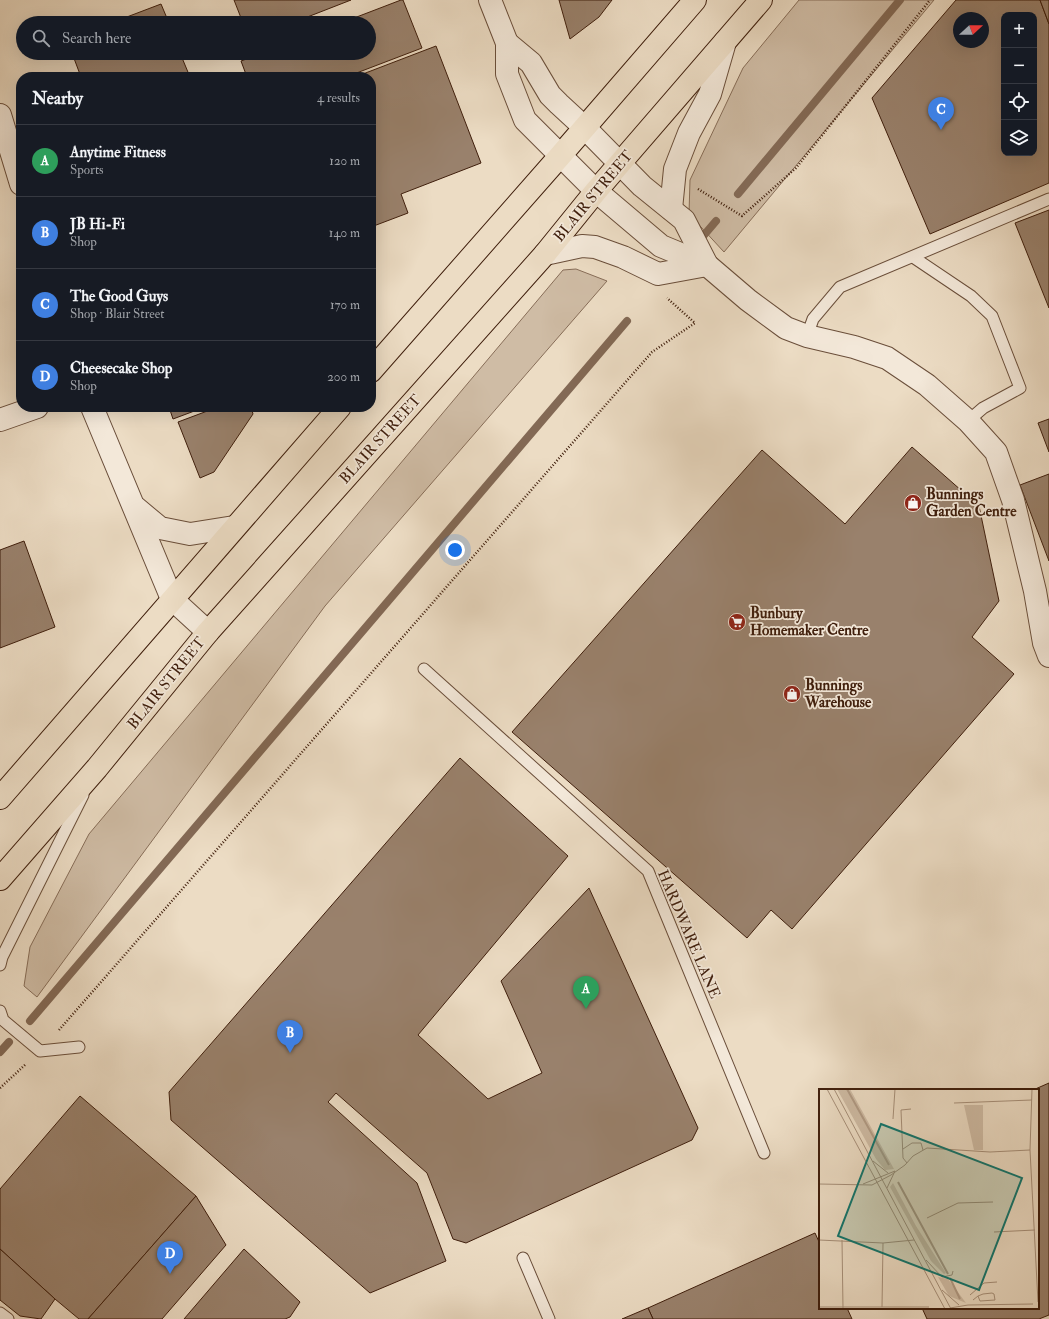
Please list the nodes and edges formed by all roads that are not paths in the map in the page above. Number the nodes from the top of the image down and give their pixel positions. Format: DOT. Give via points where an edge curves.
graph roads {
  1 [pos="490,0"];
  2 [pos="695,0"];
  3 [pos="761,0"];
  4 [pos="725,42"];
  5 [pos="507,43"];
  6 [pos="0,115"];
  7 [pos="585,128"];
  8 [pos="560,156"];
  9 [pos="620,164"];
  10 [pos="16,168"];
  11 [pos="596,191"];
  12 [pos="1049,199"];
  13 [pos="671,209"];
  14 [pos="545,254"];
  15 [pos="913,256"];
  16 [pos="707,265"];
  17 [pos="807,336"];
  18 [pos="376,365"];
  19 [pos="23,412"];
  20 [pos="94,412"];
  21 [pos="336,412"];
  22 [pos="0,420"];
  23 [pos="968,421"];
  24 [pos="134,506"];
  25 [pos="234,527"];
  26 [pos="172,599"];
  27 [pos="208,632"];
  28 [pos="1049,656"];
  29 [pos="424,669"];
  30 [pos="97,768"];
  31 [pos="0,798"];
  32 [pos="0,879"];
  33 [pos="0,965"];
  34 [pos="0,1011"];
  35 [pos="79,1047"];
  36 [pos="764,1153"];
  37 [pos="523,1258"];
  38 [pos="0,1313"];
  39 [pos="8,1319"];
  40 [pos="549,1319"];
  1 -- 5 [label="street"];
  2 -- 7 [label="main road"];
  3 -- 4 [label="main road, BLAIR STREET"];
  4 -- 9 [label="main road, BLAIR STREET"];
  4 -- 13 [label="street" via="710,94 675,169"];
  5 -- 7 [label="street" via="531,63 550,95"];
  5 -- 8 [label="street" via="507,74 525,120"];
  6 -- 10 [label="street"];
  7 -- 8 [label="main road"];
  7 -- 9 [label="street"];
  8 -- 11 [label="street"];
  8 -- 18 [label="main road"];
  9 -- 11 [label="main road, BLAIR STREET"];
  9 -- 13 [label="street"];
  11 -- 14 [label="main road, BLAIR STREET"];
  11 -- 16 [label="street" via="661,246"];
  12 -- 15 [label="lane"];
  13 -- 16 [label="street" via="684,220"];
  14 -- 16 [label="street" via="582,246 595,247 658,274"];
  14 -- 27 [label="main road, BLAIR STREET"];
  15 -- 17 [label="lane" via="840,287 813,319"];
  15 -- 23 [label="lane" via="971,296 992,316 1020,388 983,408"];
  16 -- 17 [label="street" via="786,328"];
  17 -- 23 [label="street" via="887,358 927,385"];
  19 -- 22 [label="street"];
  20 -- 24 [label="street"];
  21 -- 25 [label="main road"];
  23 -- 28 [label="street" via="996,452 1012,500"];
  24 -- 25 [label="street" via="160,528 190,534"];
  24 -- 26 [label="street"];
  25 -- 26 [label="main road"];
  26 -- 27 [label="street"];
  26 -- 31 [label="main road"];
  27 -- 30 [label="main road, BLAIR STREET"];
  29 -- 36 [label="lane, HARDWARE LANE" via="648,871"];
  30 -- 32 [label="main road, BLAIR STREET"];
  30 -- 33 [label="lane"];
  34 -- 35 [label="lane" via="3,1020 40,1051"];
  37 -- 40 [label="lane"];
  38 -- 39 [label="lane"];
}
